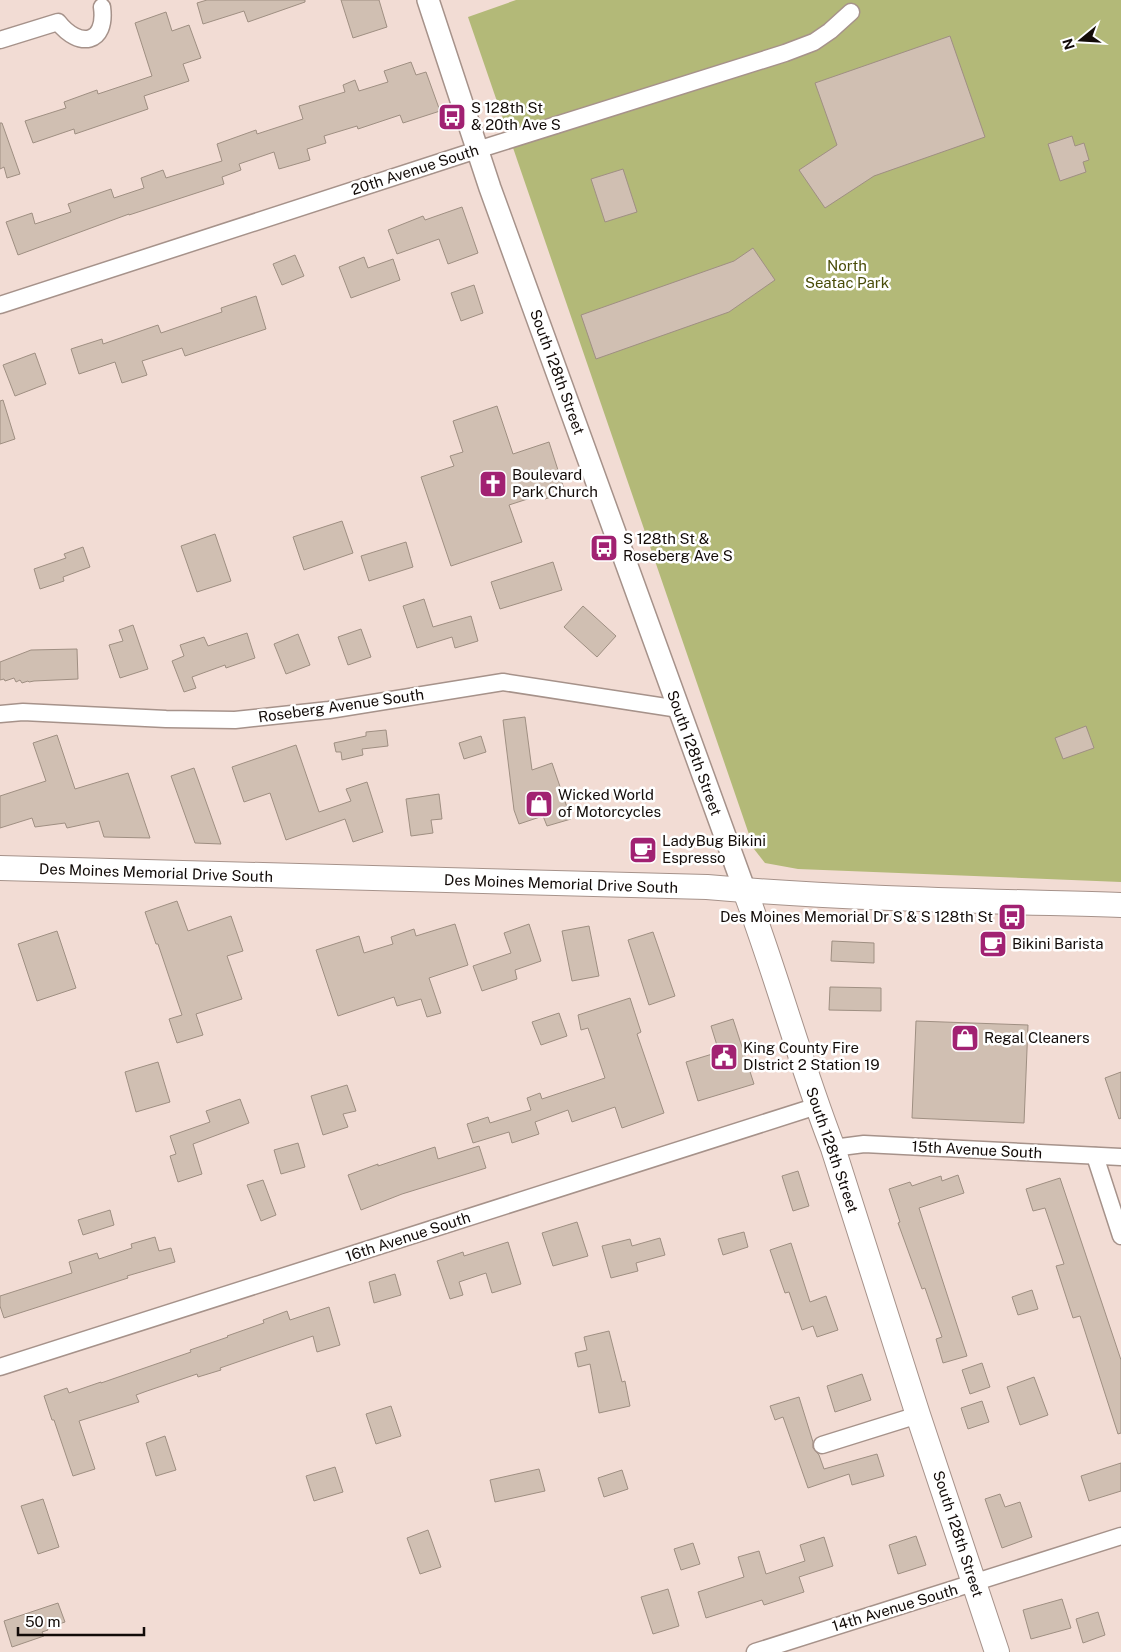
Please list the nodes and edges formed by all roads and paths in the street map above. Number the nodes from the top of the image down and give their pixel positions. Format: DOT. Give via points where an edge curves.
graph roads {
  1 [pos="428,0"];
  2 [pos="102,7"];
  3 [pos="850,12"];
  4 [pos="0,40"];
  5 [pos="477,150"];
  6 [pos="0,304"];
  7 [pos="678,709"];
  8 [pos="0,714"];
  9 [pos="0,868"];
  10 [pos="745,891"];
  11 [pos="1121,905"];
  12 [pos="817,1106"];
  13 [pos="833,1148"];
  14 [pos="1095,1156"];
  15 [pos="1121,1157"];
  16 [pos="1121,1236"];
  17 [pos="0,1368"];
  18 [pos="918,1414"];
  19 [pos="822,1445"];
  20 [pos="1121,1536"];
  21 [pos="974,1583"];
  22 [pos="754,1652"];
  23 [pos="997,1652"];
  1 -- 5 [label="street, South 128th Street"];
  2 -- 4 [label="street" via="100,32 86,39 66,33 58,22"];
  3 -- 5 [label="street, 20th Avenue South" via="830,32 785,53"];
  5 -- 6 [label="street, 20th Avenue South"];
  5 -- 7 [label="street, South 128th Street"];
  7 -- 8 [label="street, Roseberg Avenue South" via="503,682 329,710 235,720 166,720 23,712"];
  7 -- 10 [label="street, South 128th Street"];
  9 -- 10 [label="main road, Des Moines Memorial Drive South"];
  10 -- 11 [label="main road, Des Moines Memorial Drive South"];
  10 -- 12 [label="main road, South 128th Street"];
  12 -- 13 [label="main road, South 128th Street"];
  12 -- 17 [label="street, 16th Avenue South"];
  13 -- 14 [label="street, 15th Avenue South" via="864,1144"];
  13 -- 18 [label="main road, South 128th Street"];
  14 -- 15 [label="street, 15th Avenue South"];
  14 -- 16 [label="street"];
  18 -- 19 [label="street"];
  18 -- 21 [label="main road, South 128th Street"];
  20 -- 21 [label="street, 14th Avenue South"];
  21 -- 22 [label="street, 14th Avenue South"];
  21 -- 23 [label="main road, South 128th Street"];
}
